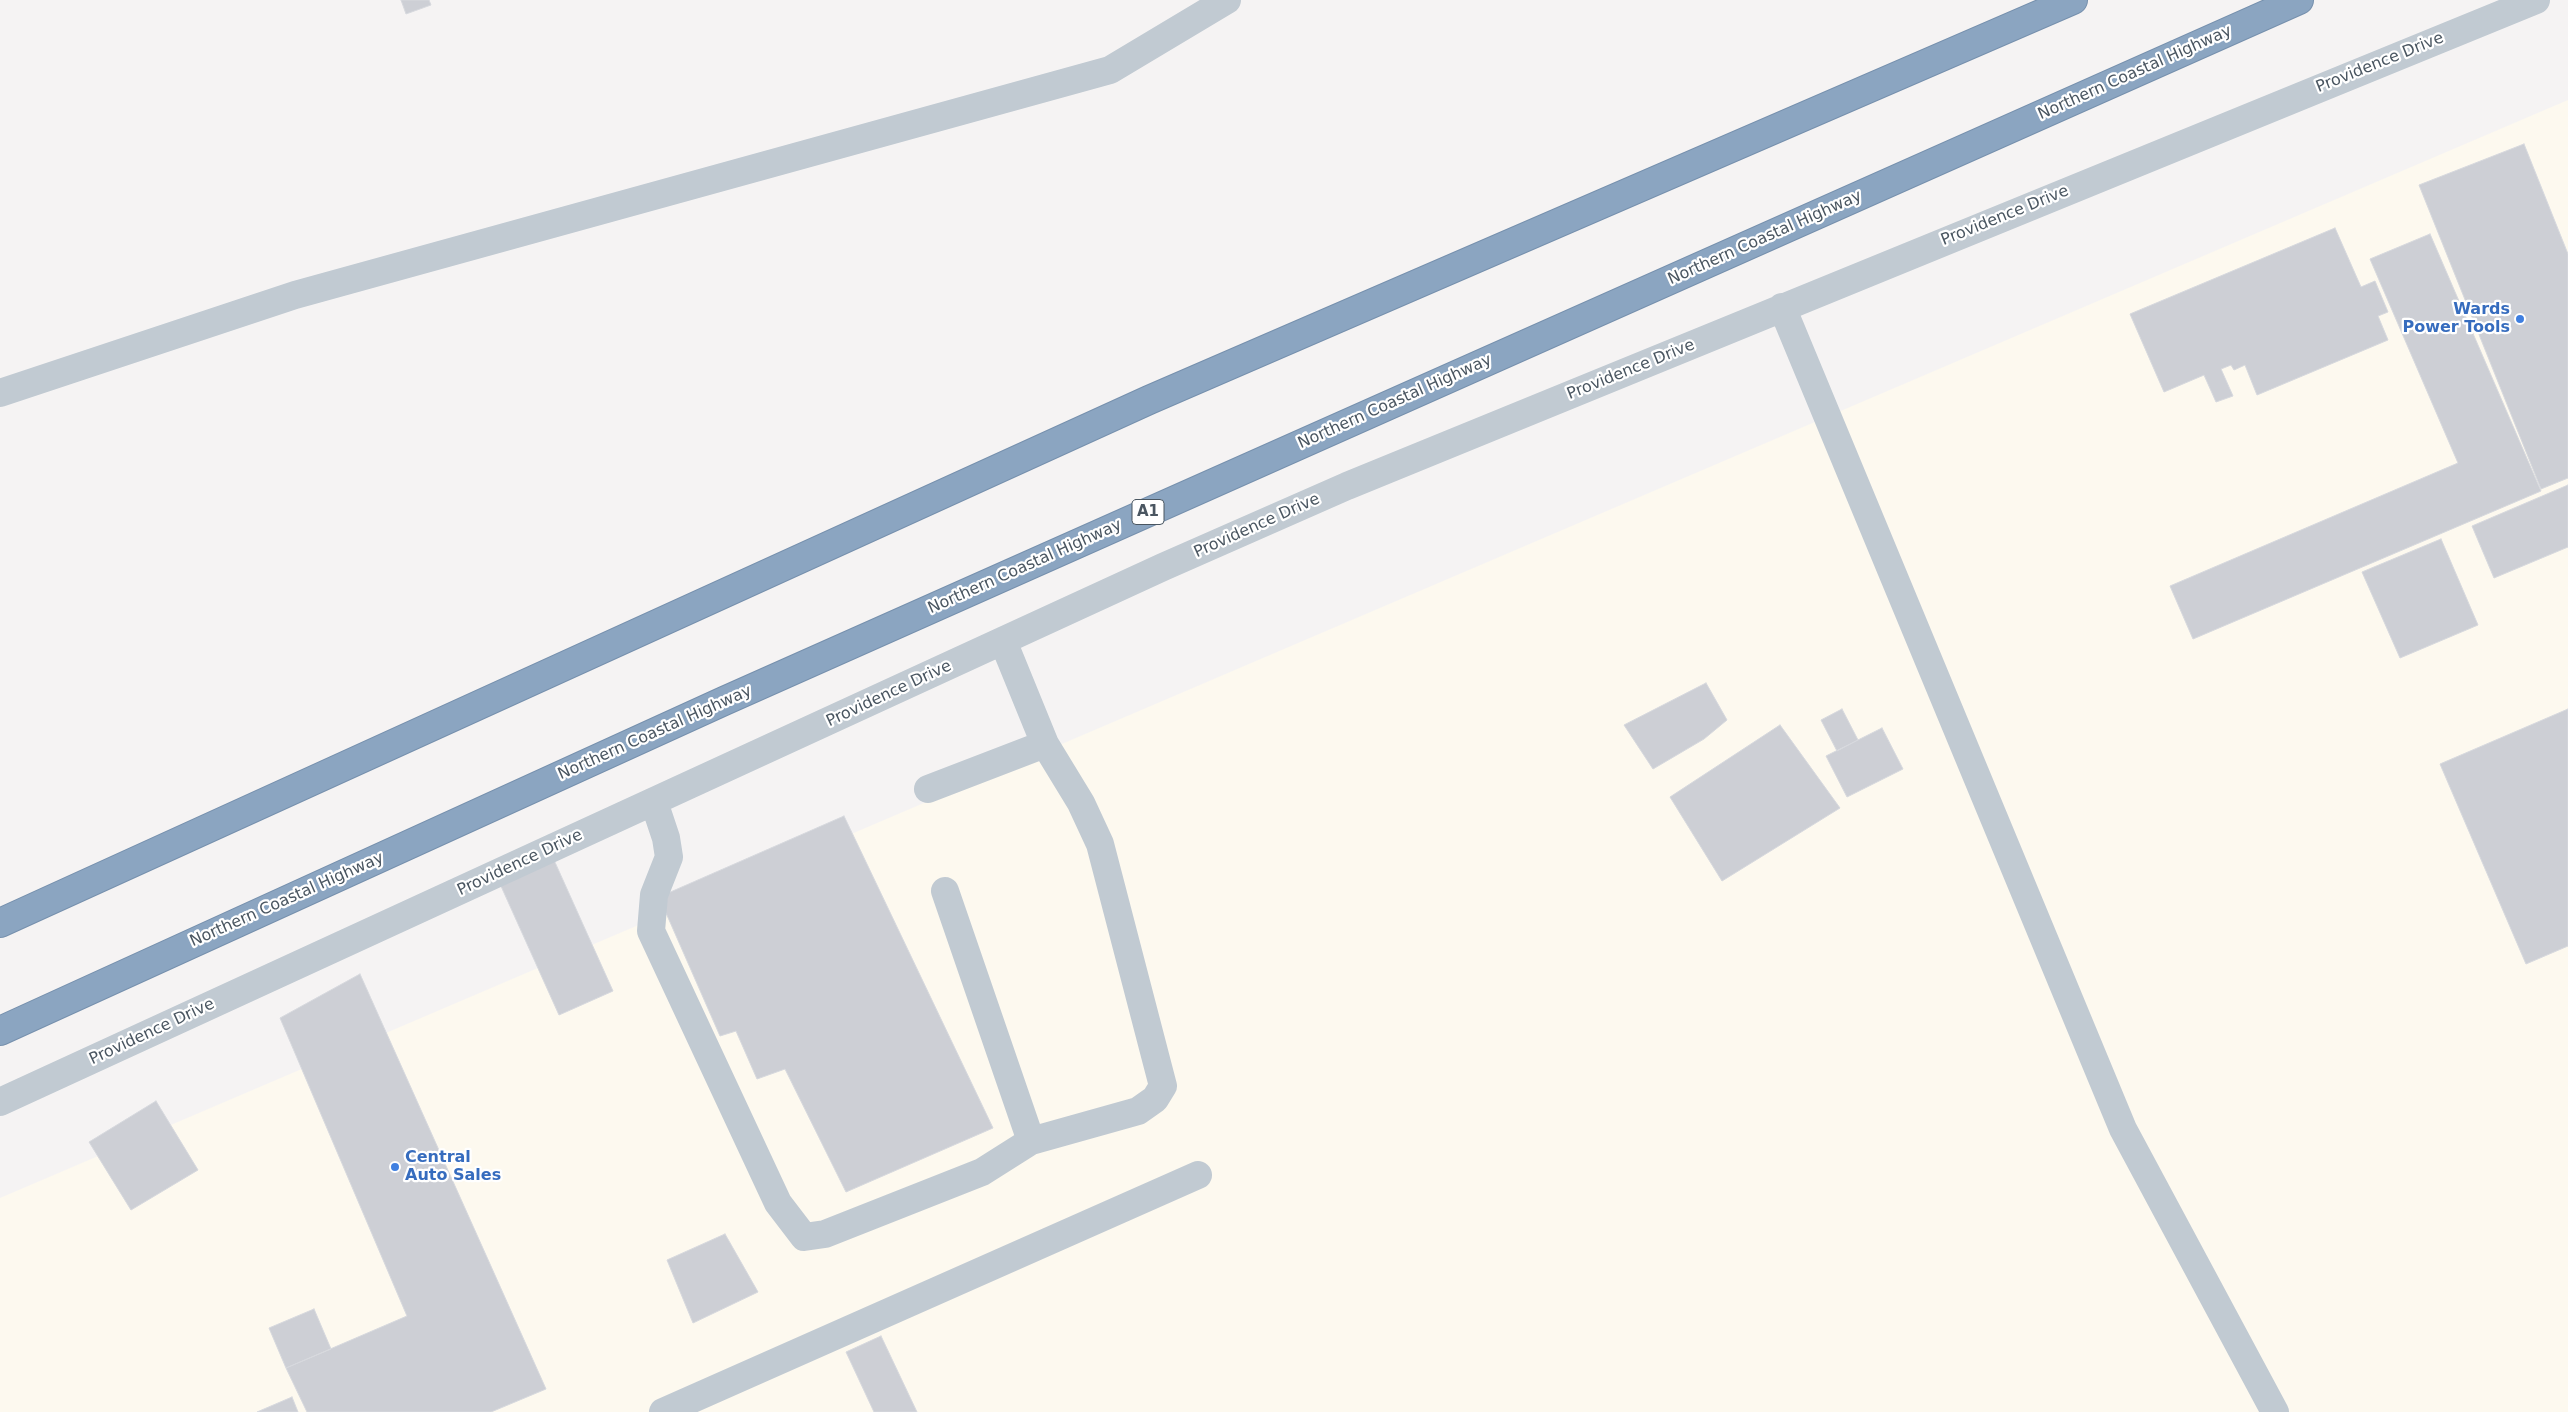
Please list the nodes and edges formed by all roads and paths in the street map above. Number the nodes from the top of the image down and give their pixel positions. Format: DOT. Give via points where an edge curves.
graph roads {
  1 [pos="1227,0"];
  2 [pos="2072,0"];
  3 [pos="2299,0"];
  4 [pos="2536,0"];
  5 [pos="1782,307"];
  6 [pos="0,393"];
  7 [pos="1003,641"];
  8 [pos="1044,744"];
  9 [pos="928,789"];
  10 [pos="654,802"];
  11 [pos="945,891"];
  12 [pos="0,923"];
  13 [pos="0,1031"];
  14 [pos="0,1102"];
  15 [pos="1031,1141"];
  16 [pos="1198,1175"];
  17 [pos="663,1412"];
  18 [pos="2275,1412"];
  1 -- 6 [label="street" via="1110,70 296,295"];
  2 -- 12 [label="highway" via="1149,400"];
  3 -- 13 [label="highway, Northern Coastal Highway / A1" via="724,701"];
  4 -- 5 [label="street, Providence Drive"];
  5 -- 7 [label="street, Providence Drive" via="1347,486"];
  5 -- 18 [label="street" via="2122,1129"];
  7 -- 8 [label="street"];
  7 -- 10 [label="street, Providence Drive"];
  8 -- 9 [label="street"];
  8 -- 15 [label="street" via="1081,803 1100,844 1163,1086 1156,1099 1138,1111"];
  10 -- 14 [label="street, Providence Drive"];
  10 -- 15 [label="street" via="669,857 654,895 651,931 778,1204 804,1236 825,1234 982,1172"];
  11 -- 15 [label="street"];
  16 -- 17 [label="street"];
}
